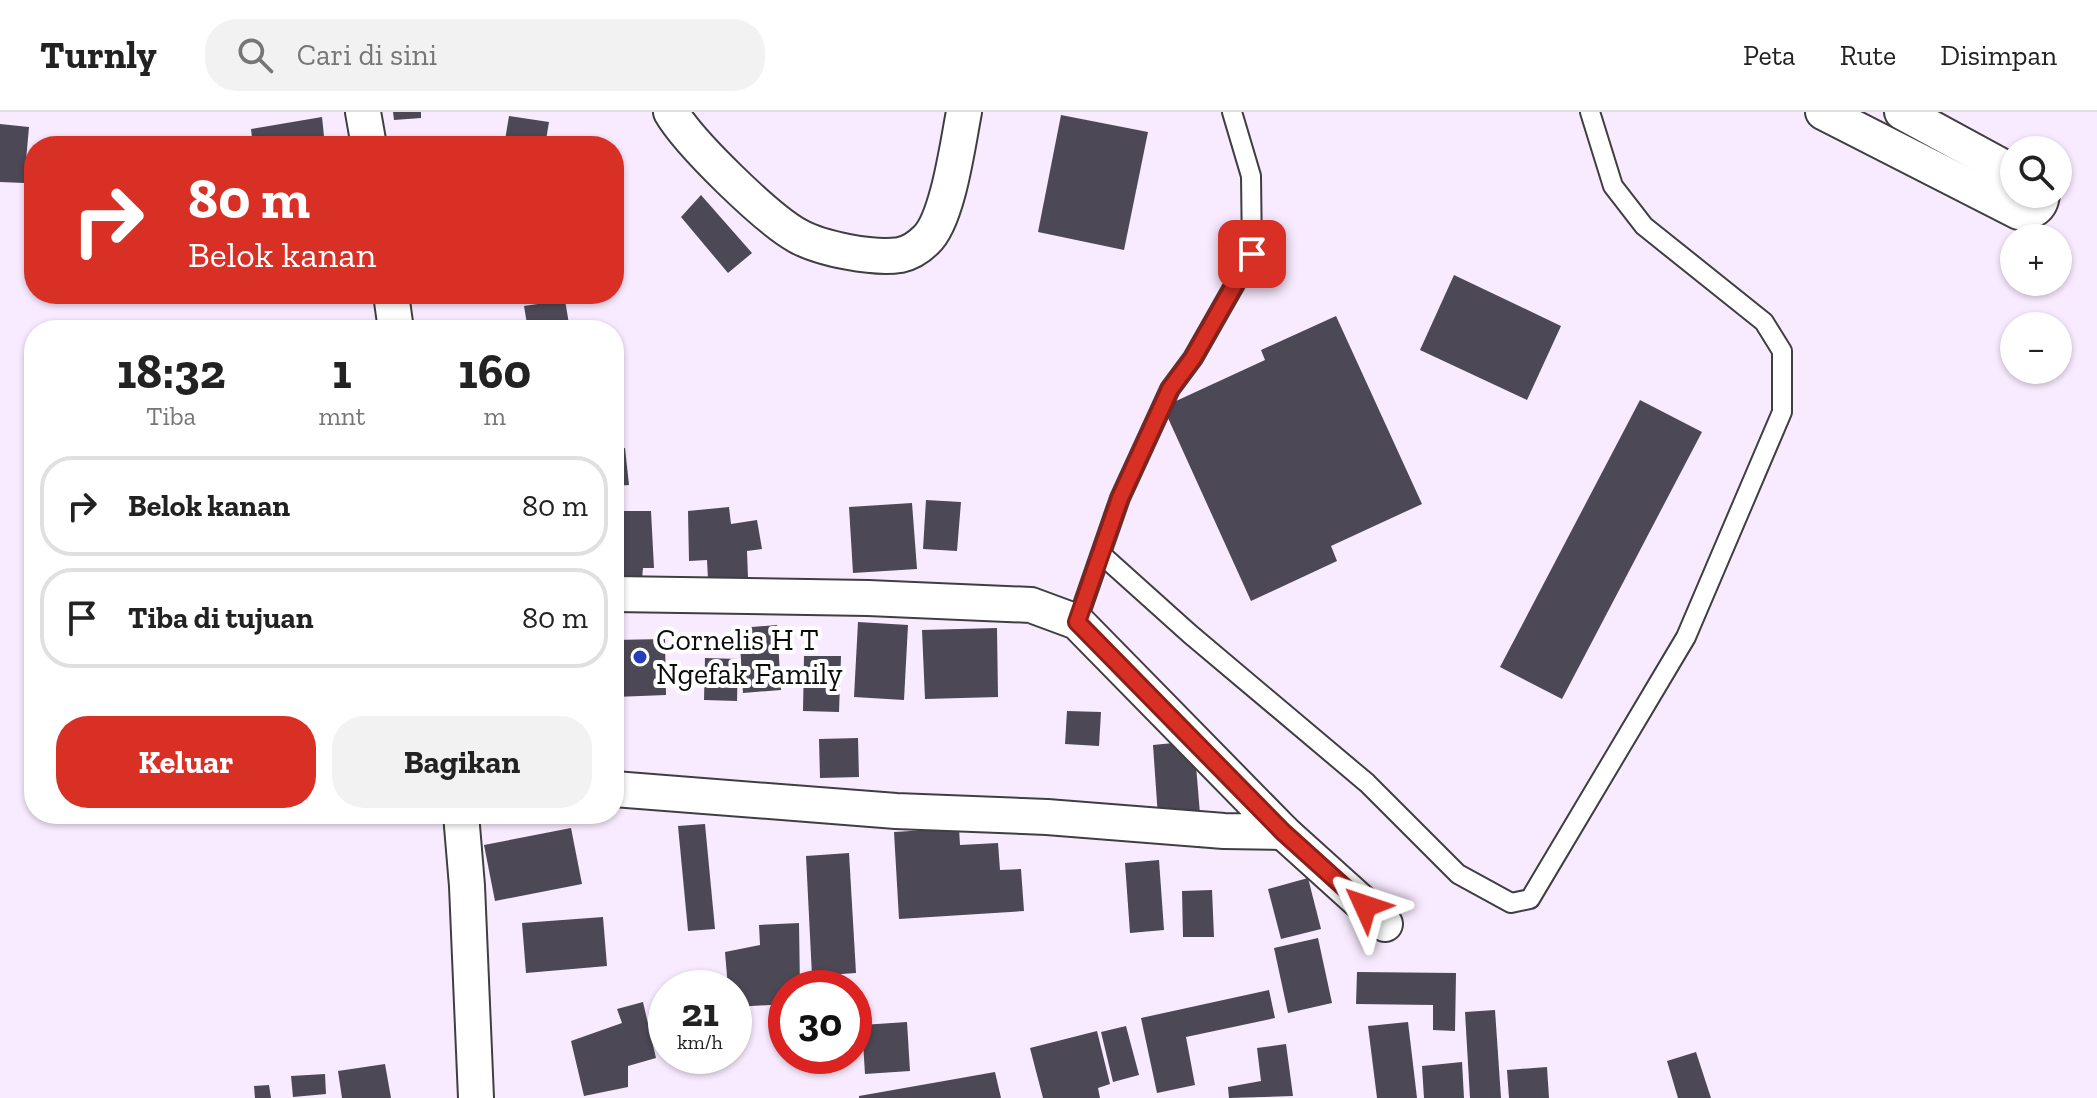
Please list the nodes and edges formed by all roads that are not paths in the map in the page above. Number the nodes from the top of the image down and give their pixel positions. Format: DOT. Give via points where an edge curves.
graph roads {
  1 [pos="363,112"];
  2 [pos="671,112"];
  3 [pos="964,112"];
  4 [pos="1232,112"];
  5 [pos="1590,112"];
  6 [pos="1823,112"];
  7 [pos="1902,112"];
  8 [pos="367,136"];
  9 [pos="2000,165"];
  10 [pos="2000,202"];
  11 [pos="2011,208"];
  12 [pos="2037,208"];
  13 [pos="1102,555"];
  14 [pos="624,594"];
  15 [pos="1077,622"];
  16 [pos="624,790"];
  17 [pos="462,824"];
  18 [pos="1283,832"];
  19 [pos="1385,924"];
  20 [pos="476,1098"];
  1 -- 8 [label="street"];
  2 -- 3 [label="street" via="717,165 794,234 875,255 899,255 929,238 940,219"];
  4 -- 13 [label="lane" via="1251,176 1252,254 1170,389 1120,498"];
  5 -- 13 [label="lane" via="1613,186 1644,226 1764,322 1782,351 1782,412 1686,637 1530,899 1511,903 1458,874 1367,783"];
  6 -- 10 [label="street"];
  7 -- 9 [label="street"];
  11 -- 12 [label="street" via="2027,213"];
  13 -- 15 [label="lane"];
  14 -- 15 [label="street" via="982,601 1031,605"];
  15 -- 18 [label="street"];
  16 -- 18 [label="street"];
  17 -- 20 [label="street"];
  18 -- 19 [label="street"];
}
